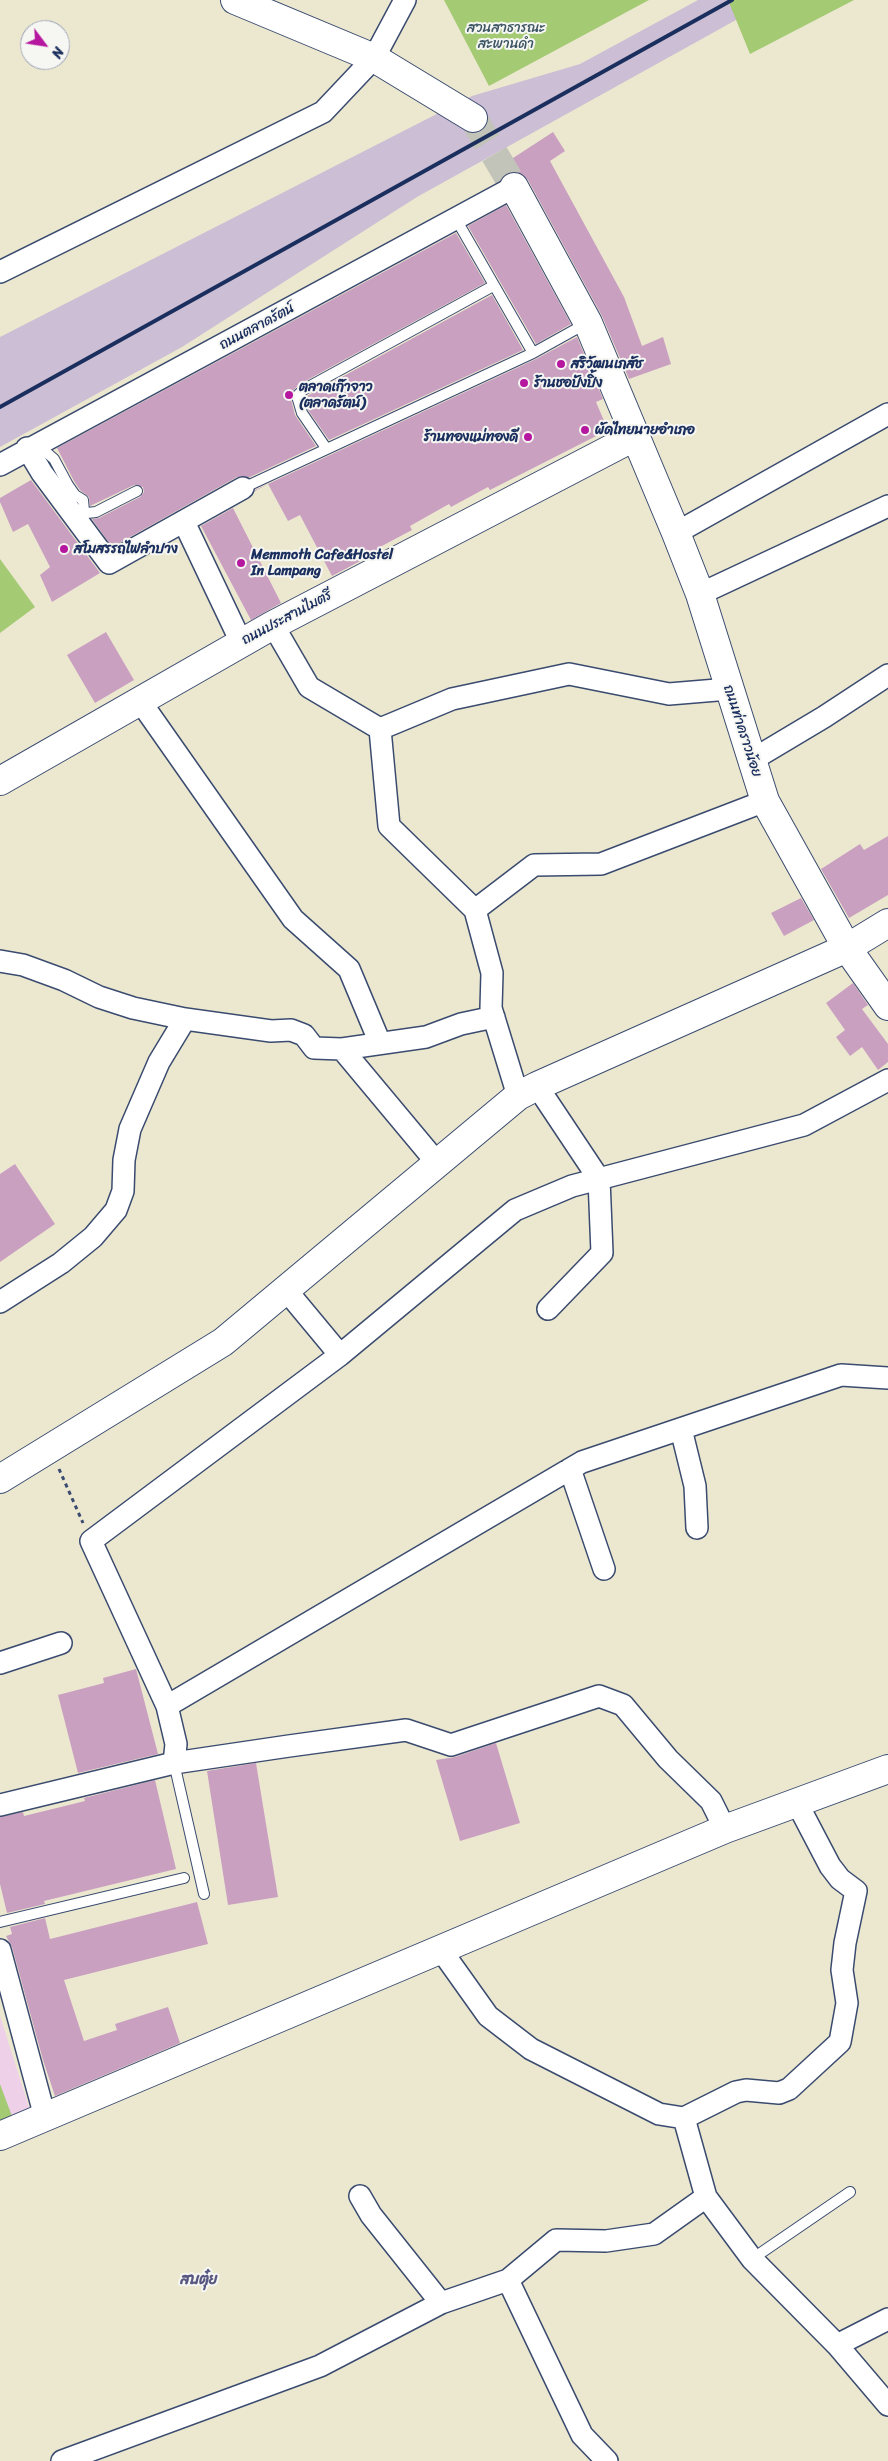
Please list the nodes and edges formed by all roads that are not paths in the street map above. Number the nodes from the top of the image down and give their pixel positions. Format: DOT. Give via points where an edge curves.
graph roads {
  1 [pos="235,0"];
  2 [pos="405,0"];
  3 [pos="374,58"];
  4 [pos="473,118"];
  5 [pos="514,187"];
  6 [pos="456,219"];
  7 [pos="0,272"];
  8 [pos="493,286"];
  9 [pos="588,322"];
  10 [pos="533,352"];
  11 [pos="888,414"];
  12 [pos="634,437"];
  13 [pos="32,447"];
  14 [pos="326,448"];
  15 [pos="0,465"];
  16 [pos="243,488"];
  17 [pos="137,491"];
  18 [pos="888,506"];
  19 [pos="184,522"];
  20 [pos="676,533"];
  21 [pos="700,594"];
  22 [pos="273,625"];
  23 [pos="241,642"];
  24 [pos="888,674"];
  25 [pos="729,689"];
  26 [pos="140,701"];
  27 [pos="380,729"];
  28 [pos="752,760"];
  29 [pos="0,782"];
  30 [pos="765,801"];
  31 [pos="475,910"];
  32 [pos="888,923"];
  33 [pos="847,948"];
  34 [pos="0,961"];
  35 [pos="888,1006"];
  36 [pos="494,1017"];
  37 [pos="185,1019"];
  38 [pos="380,1043"];
  39 [pos="342,1049"];
  40 [pos="888,1080"];
  41 [pos="528,1091"];
  42 [pos="438,1164"];
  43 [pos="599,1179"];
  44 [pos="286,1290"];
  45 [pos="0,1302"];
  46 [pos="548,1309"];
  47 [pos="340,1355"];
  48 [pos="888,1378"];
  49 [pos="681,1429"];
  50 [pos="570,1469"];
  51 [pos="0,1479"];
  52 [pos="697,1528"];
  53 [pos="604,1569"];
  54 [pos="61,1643"];
  55 [pos="0,1663"];
  56 [pos="168,1706"];
  57 [pos="174,1763"];
  58 [pos="888,1769"];
  59 [pos="797,1803"];
  60 [pos="0,1805"];
  61 [pos="725,1829"];
  62 [pos="184,1878"];
  63 [pos="204,1894"];
  64 [pos="0,1922"];
  65 [pos="0,1950"];
  66 [pos="441,1950"];
  67 [pos="46,2117"];
  68 [pos="684,2118"];
  69 [pos="0,2136"];
  70 [pos="850,2192"];
  71 [pos="360,2196"];
  72 [pos="706,2198"];
  73 [pos="752,2259"];
  74 [pos="508,2280"];
  75 [pos="441,2303"];
  76 [pos="888,2319"];
  77 [pos="837,2345"];
  78 [pos="888,2405"];
  79 [pos="62,2461"];
  80 [pos="607,2461"];
  1 -- 3 [label="street"];
  2 -- 3 [label="street"];
  3 -- 4 [label="street"];
  3 -- 7 [label="street" via="323,112"];
  5 -- 6 [label="street, ถนนตลาดรัตน์"];
  5 -- 9 [label="street, ถนนท่าคราวน้อย"];
  6 -- 8 [label="lane"];
  6 -- 13 [label="street, ถนนตลาดรัตน์"];
  8 -- 10 [label="lane"];
  8 -- 14 [label="lane" via="303,390 297,396 302,413"];
  9 -- 10 [label="lane"];
  9 -- 12 [label="street, ถนนท่าคราวน้อย"];
  10 -- 14 [label="lane"];
  11 -- 20 [label="street"];
  12 -- 20 [label="street, ถนนท่าคราวน้อย"];
  12 -- 22 [label="street, ถนนประสานไมตรี"];
  13 -- 15 [label="street, ถนนตลาดรัตน์"];
  13 -- 17 [label="lane" via="54,459 75,495 83,500 84,511 88,513"];
  13 -- 19 [label="street" via="42,473 109,563"];
  14 -- 16 [label="lane"];
  16 -- 19 [label="street"];
  18 -- 21 [label="street"];
  19 -- 23 [label="street"];
  20 -- 21 [label="street, ถนนท่าคราวน้อย"];
  21 -- 25 [label="street, ถนนท่าคราวน้อย"];
  22 -- 23 [label="street, ถนนประสานไมตรี"];
  22 -- 27 [label="street" via="310,687"];
  23 -- 26 [label="street, ถนนประสานไมตรี"];
  24 -- 28 [label="street"];
  25 -- 27 [label="street" via="669,694 570,674 452,699"];
  25 -- 28 [label="street, ถนนท่าคราวน้อย"];
  26 -- 29 [label="street, ถนนประสานไมตรี"];
  26 -- 38 [label="street" via="293,920 349,969"];
  27 -- 31 [label="street" via="389,826"];
  28 -- 30 [label="street, ถนนท่าคราวน้อย"];
  30 -- 31 [label="street" via="600,864 534,865"];
  30 -- 33 [label="street, ถนนท่าคราวน้อย"];
  31 -- 36 [label="street" via="492,972 491,1008"];
  32 -- 33 [label="street"];
  33 -- 35 [label="street, ถนนท่าคราวน้อย"];
  33 -- 41 [label="street"];
  34 -- 37 [label="street" via="23,965 107,1000"];
  36 -- 38 [label="street" via="461,1024 426,1037"];
  36 -- 41 [label="street"];
  37 -- 39 [label="street" via="271,1031 291,1030 304,1035 314,1048"];
  37 -- 45 [label="street" via="158,1062 130,1129 124,1160 124,1191 116,1210 62,1263"];
  38 -- 39 [label="street"];
  39 -- 42 [label="street"];
  40 -- 43 [label="street" via="804,1125"];
  41 -- 42 [label="street"];
  41 -- 43 [label="street"];
  42 -- 44 [label="street"];
  43 -- 46 [label="street" via="602,1253"];
  43 -- 47 [label="street" via="572,1186 516,1210"];
  44 -- 47 [label="street"];
  44 -- 51 [label="street" via="223,1342"];
  47 -- 56 [label="street" via="91,1541"];
  48 -- 49 [label="street" via="841,1375"];
  49 -- 50 [label="street" via="582,1462"];
  49 -- 52 [label="street" via="695,1486"];
  50 -- 53 [label="street"];
  50 -- 56 [label="street"];
  54 -- 55 [label="street"];
  56 -- 57 [label="street" via="176,1744"];
  57 -- 60 [label="street"];
  57 -- 61 [label="street" via="406,1730 451,1745 599,1696 623,1705 668,1759 711,1801"];
  57 -- 63 [label="lane"];
  58 -- 59 [label="street"];
  59 -- 61 [label="street"];
  59 -- 68 [label="street" via="830,1866 856,1891 842,1970 847,2003 840,2042 789,2089 779,2093 736,2092"];
  61 -- 66 [label="street"];
  62 -- 64 [label="lane"];
  65 -- 67 [label="street"];
  66 -- 67 [label="street"];
  66 -- 68 [label="street" via="488,2016 531,2048 659,2114"];
  67 -- 69 [label="street"];
  68 -- 72 [label="street"];
  70 -- 73 [label="lane"];
  71 -- 75 [label="street"];
  72 -- 73 [label="street"];
  72 -- 74 [label="street" via="654,2234 606,2241 556,2240"];
  73 -- 77 [label="street"];
  74 -- 75 [label="street"];
  74 -- 80 [label="street" via="582,2435"];
  75 -- 79 [label="street" via="320,2366"];
  76 -- 77 [label="street"];
  77 -- 78 [label="street"];
}
